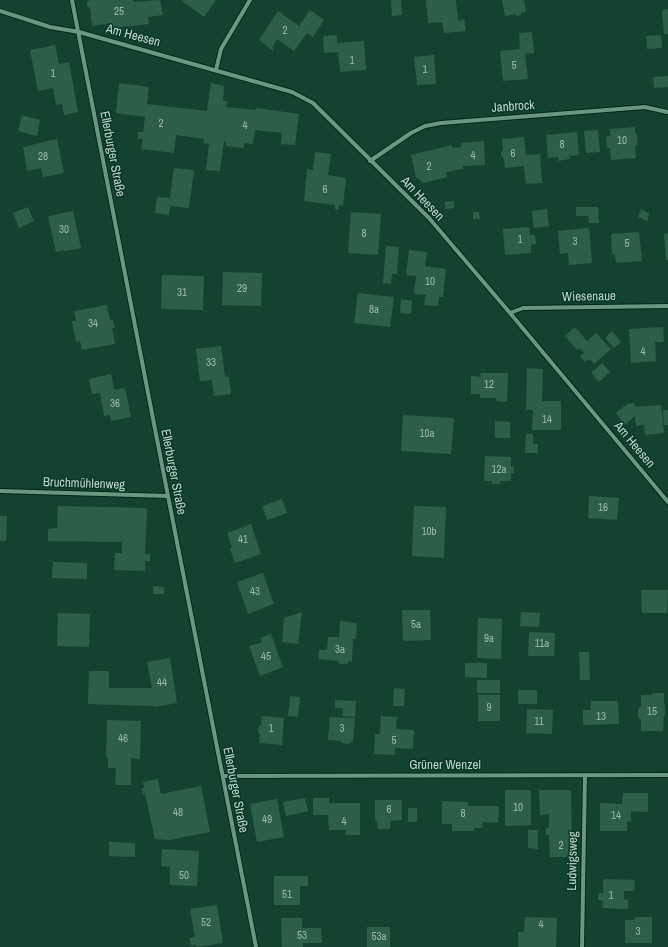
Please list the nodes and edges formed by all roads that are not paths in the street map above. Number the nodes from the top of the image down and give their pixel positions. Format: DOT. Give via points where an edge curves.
graph roads {
  1 [pos="72,0"];
  2 [pos="250,0"];
  3 [pos="0,11"];
  4 [pos="79,32"];
  5 [pos="216,70"];
  6 [pos="667,112"];
  7 [pos="370,162"];
  8 [pos="668,306"];
  9 [pos="510,313"];
  10 [pos="0,491"];
  11 [pos="168,496"];
  12 [pos="668,502"];
  13 [pos="585,775"];
  14 [pos="668,775"];
  15 [pos="223,776"];
  16 [pos="256,947"];
  17 [pos="582,947"];
  1 -- 4 [label="street, Ellerburger Straße"];
  2 -- 5 [label="street" via="221,49"];
  3 -- 4 [label="street, Am Heesen" via="50,27"];
  4 -- 5 [label="street, Am Heesen"];
  4 -- 11 [label="street, Ellerburger Straße"];
  5 -- 7 [label="street, Am Heesen" via="303,97"];
  6 -- 7 [label="street, Janbrock" via="645,107 441,122 411,133"];
  7 -- 9 [label="street, Am Heesen" via="429,218"];
  8 -- 9 [label="street, Wiesenaue" via="524,308"];
  9 -- 12 [label="street, Am Heesen"];
  10 -- 11 [label="street, Bruchmühlenweg"];
  11 -- 15 [label="street, Ellerburger Straße"];
  13 -- 14 [label="street, Grüner Wenzel"];
  13 -- 15 [label="street, Grüner Wenzel"];
  13 -- 17 [label="street, Ludwigsweg"];
  15 -- 16 [label="street, Ellerburger Straße"];
}
